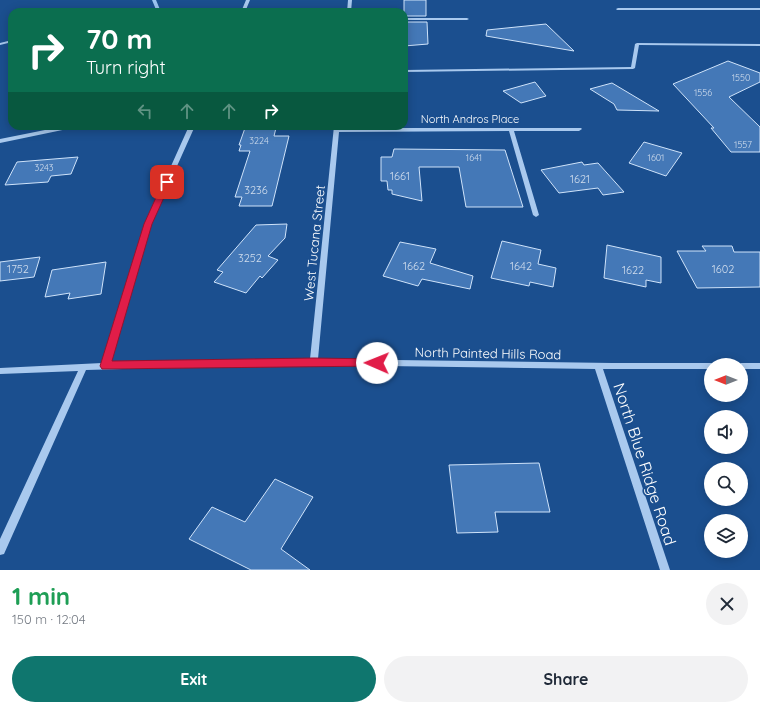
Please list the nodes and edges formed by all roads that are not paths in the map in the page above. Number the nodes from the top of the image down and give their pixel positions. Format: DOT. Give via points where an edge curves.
graph roads {
  1 [pos="618,9"];
  2 [pos="760,9"];
  3 [pos="408,19"];
  4 [pos="467,19"];
  5 [pos="760,45"];
  6 [pos="408,71"];
  7 [pos="408,128"];
  8 [pos="511,129"];
  9 [pos="579,129"];
  10 [pos="53,130"];
  11 [pos="190,130"];
  12 [pos="337,130"];
  13 [pos="0,141"];
  14 [pos="536,215"];
  15 [pos="314,362"];
  16 [pos="106,366"];
  17 [pos="704,366"];
  18 [pos="748,366"];
  19 [pos="760,366"];
  20 [pos="84,367"];
  21 [pos="598,367"];
  22 [pos="0,371"];
  23 [pos="0,550"];
  24 [pos="665,570"];
  1 -- 2 [label="street"];
  3 -- 4 [label="street"];
  5 -- 6 [label="street" via="637,44 634,68"];
  7 -- 8 [label="street, North Andros Place"];
  8 -- 9 [label="street, North Andros Place"];
  8 -- 14 [label="street"];
  10 -- 13 [label="street"];
  11 -- 16 [label="street" via="148,224"];
  12 -- 15 [label="street, West Tucana Street"];
  15 -- 16 [label="street, North Painted Hills Road"];
  15 -- 21 [label="street, North Painted Hills Road"];
  16 -- 20 [label="street, North Painted Hills Road"];
  17 -- 21 [label="street, North Painted Hills Road"];
  18 -- 19 [label="street"];
  20 -- 22 [label="street, North Painted Hills Road"];
  20 -- 23 [label="street"];
  21 -- 24 [label="street, North Blue Ridge Road"];
}
